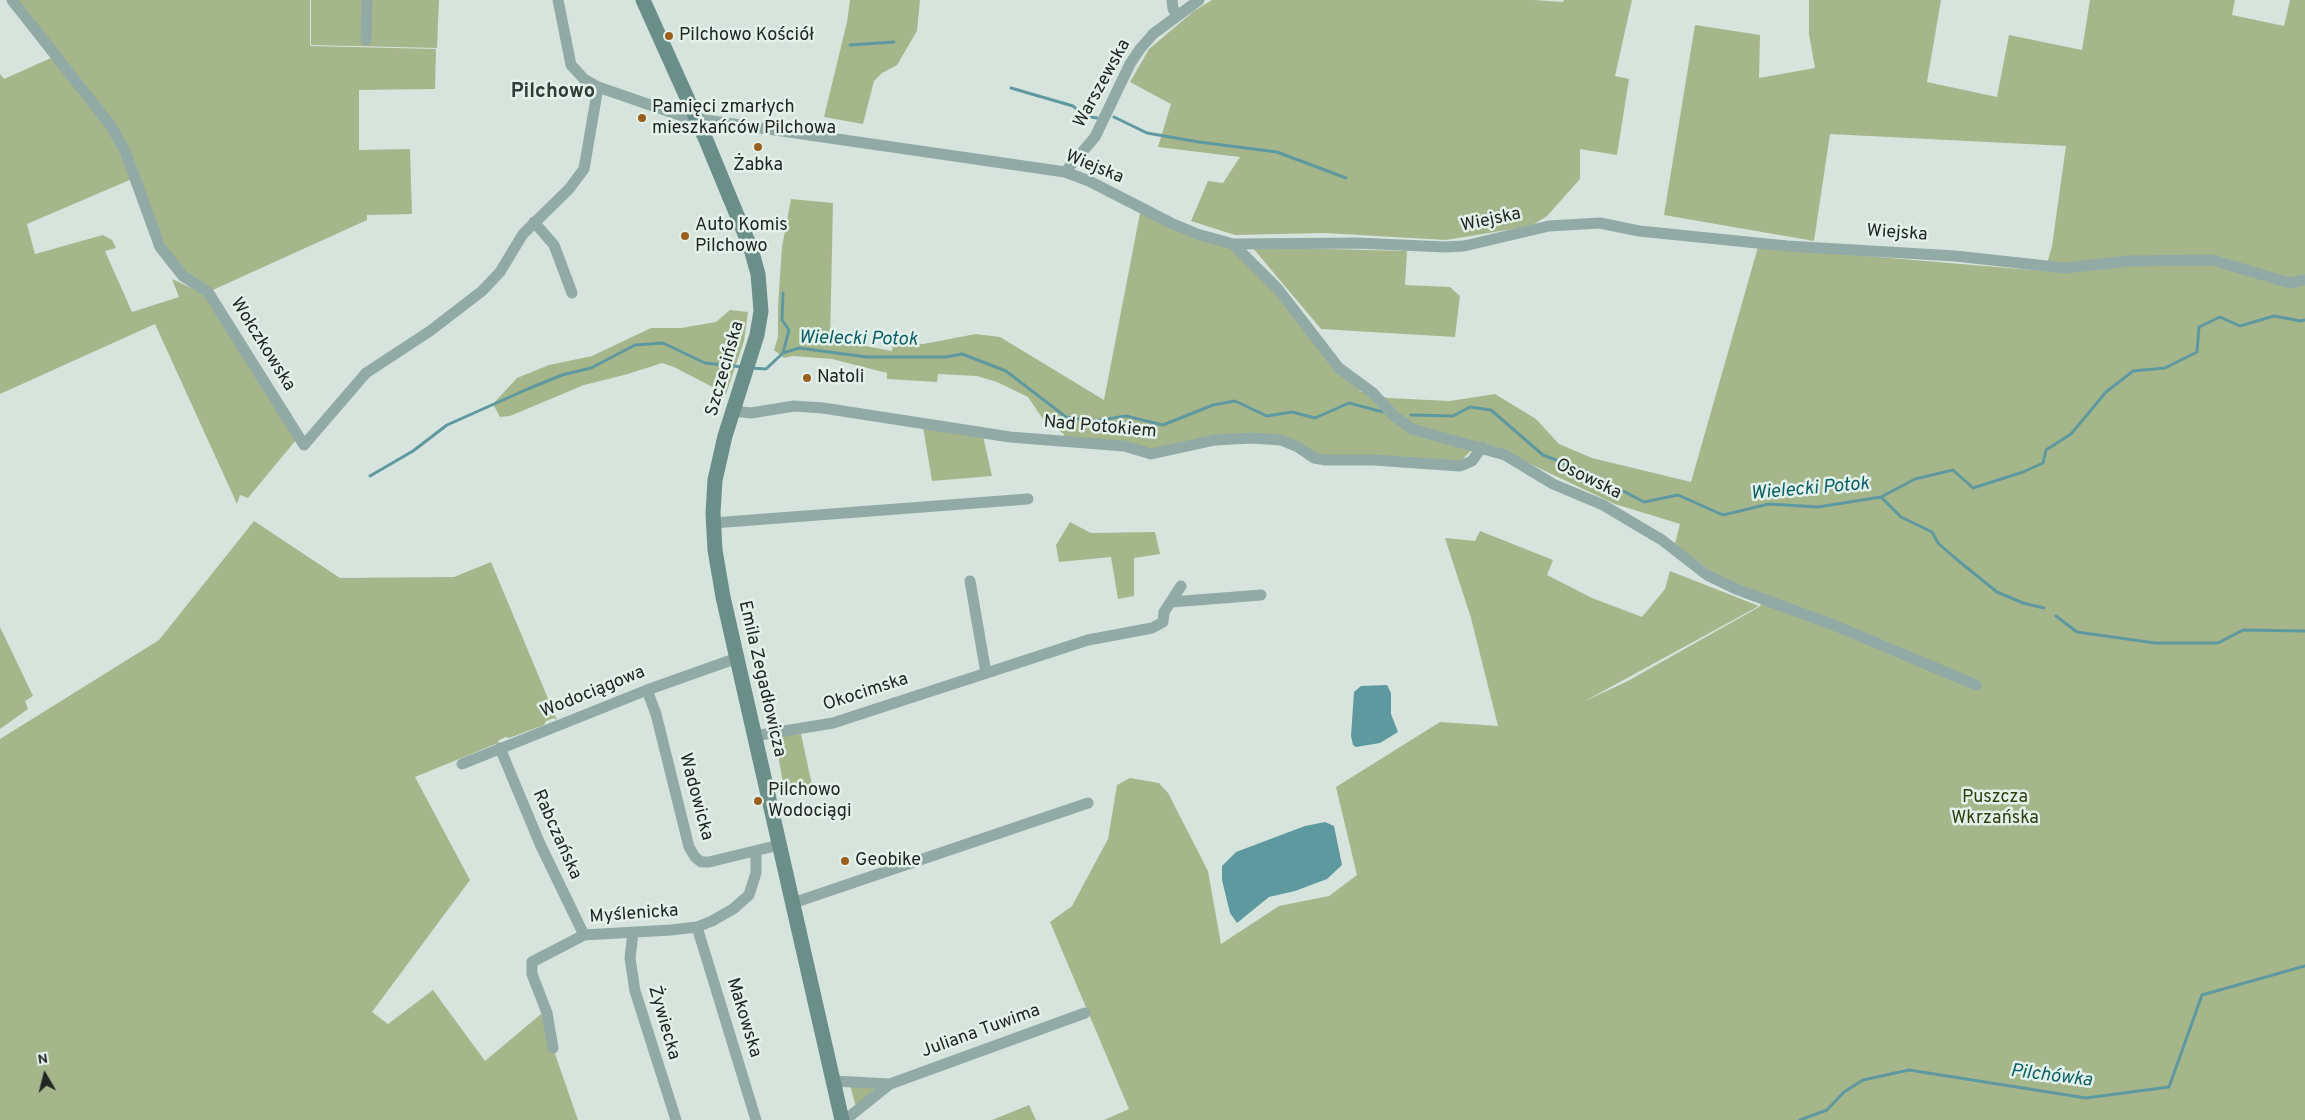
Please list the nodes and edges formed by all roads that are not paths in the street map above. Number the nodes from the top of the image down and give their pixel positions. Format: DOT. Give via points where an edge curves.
graph roads {
  1 [pos="12,0"];
  2 [pos="367,0"];
  3 [pos="558,0"];
  4 [pos="633,0"];
  5 [pos="643,0"];
  6 [pos="1172,0"];
  7 [pos="1199,0"];
  8 [pos="1178,15"];
  9 [pos="366,40"];
  10 [pos="598,87"];
  11 [pos="690,117"];
  12 [pos="1065,172"];
  13 [pos="534,222"];
  14 [pos="1234,244"];
  15 [pos="2305,280"];
  16 [pos="572,294"];
  17 [pos="734,411"];
  18 [pos="1482,447"];
  19 [pos="1028,499"];
  20 [pos="713,523"];
  21 [pos="715,550"];
  22 [pos="970,581"];
  23 [pos="1181,586"];
  24 [pos="1261,595"];
  25 [pos="1171,602"];
  26 [pos="737,658"];
  27 [pos="986,672"];
  28 [pos="1976,685"];
  29 [pos="647,690"];
  30 [pos="754,736"];
  31 [pos="500,748"];
  32 [pos="462,764"];
  33 [pos="1088,803"];
  34 [pos="779,845"];
  35 [pos="756,851"];
  36 [pos="793,903"];
  37 [pos="697,926"];
  38 [pos="633,933"];
  39 [pos="584,935"];
  40 [pos="1085,1013"];
  41 [pos="553,1048"];
  42 [pos="833,1081"];
  43 [pos="890,1084"];
  44 [pos="676,1120"];
  45 [pos="756,1120"];
  46 [pos="843,1120"];
  1 -- 13 [label="street, Wołczkowska" via="111,126 125,151 160,247 183,276 208,292 304,445 366,373 482,291 500,272"];
  2 -- 9 [label="street"];
  3 -- 10 [label="street, Wiejska" via="571,65 584,79"];
  4 -- 11 [label="main road, Szczecińska"];
  5 -- 11 [label="main road, Szczecińska"];
  6 -- 8 [label="street"];
  7 -- 8 [label="street, Warszewska"];
  8 -- 12 [label="street, Warszewska" via="1153,34 1140,49 1095,137"];
  10 -- 11 [label="street, Wiejska"];
  10 -- 13 [label="street, Wołczkowska" via="584,169 569,189"];
  11 -- 12 [label="street, Wiejska"];
  11 -- 17 [label="main road, Szczecińska" via="707,162 751,249 758,274 760,311 754,348"];
  12 -- 14 [label="street, Wiejska" via="1171,223"];
  13 -- 16 [label="street" via="554,245"];
  14 -- 15 [label="street, Wiejska" via="1464,246 1549,226 1600,223 1639,231 1787,246 1955,256 2065,268 2129,261 2212,260 2290,284"];
  14 -- 18 [label="street, Osowska" via="1278,289 1339,368 1373,393 1394,416 1412,429"];
  17 -- 18 [label="street, Nad Potokiem" via="751,413 794,406 823,408 1010,437 1124,446 1151,454 1215,440 1252,438 1280,440 1314,458 1326,460 1460,466 1472,461"];
  17 -- 20 [label="main road, Szczecińska" via="716,474"];
  18 -- 28 [label="street, Osowska" via="1505,455 1553,484 1602,505 1662,540 1707,575 1736,589 1836,626"];
  19 -- 20 [label="street"];
  20 -- 21 [label="main road, Szczecińska"];
  21 -- 26 [label="main road, Emila Zegadłowicza"];
  22 -- 27 [label="street"];
  23 -- 25 [label="street, Okocimska"];
  24 -- 25 [label="street"];
  25 -- 27 [label="street, Okocimska" via="1164,612 1163,622 1152,628 1091,639"];
  26 -- 29 [label="street, Wodociągowa"];
  26 -- 30 [label="main road, Emila Zegadłowicza"];
  27 -- 30 [label="street, Okocimska" via="833,723"];
  29 -- 31 [label="street, Wodociągowa"];
  29 -- 35 [label="street, Wadowicka" via="692,854 704,862"];
  30 -- 34 [label="main road, Emila Zegadłowicza"];
  31 -- 32 [label="street, Wodociągowa"];
  31 -- 39 [label="street, Rabczańska" via="540,844"];
  33 -- 36 [label="street"];
  34 -- 35 [label="street, Wadowicka"];
  34 -- 36 [label="main road, Emila Zegadłowicza"];
  35 -- 37 [label="street, Myślenicka" via="756,873 749,895 726,913"];
  36 -- 42 [label="main road, Emila Zegadłowicza"];
  37 -- 38 [label="street, Myślenicka"];
  37 -- 45 [label="street, Makowska"];
  38 -- 39 [label="street, Myślenicka"];
  38 -- 44 [label="street, Żywiecka" via="630,958 634,991"];
  39 -- 41 [label="street, Myślenicka" via="530,965 548,1013"];
  40 -- 43 [label="street, Juliana Tuwima"];
  42 -- 43 [label="street, Juliana Tuwima"];
  42 -- 46 [label="main road, Emila Zegadłowicza"];
  43 -- 46 [label="street, Juliana Tuwima"];
}
